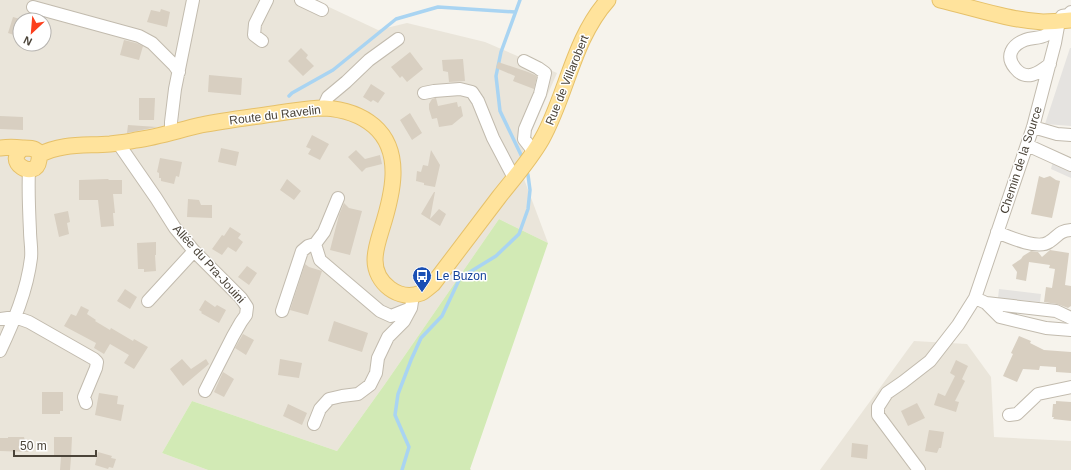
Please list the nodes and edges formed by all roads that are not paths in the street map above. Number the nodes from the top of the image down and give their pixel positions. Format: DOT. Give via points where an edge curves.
graph roads {
  1 [pos="193,0"];
  2 [pos="267,0"];
  3 [pos="301,0"];
  4 [pos="608,0"];
  5 [pos="940,0"];
  6 [pos="959,4"];
  7 [pos="33,7"];
  8 [pos="322,10"];
  9 [pos="1071,11"];
  10 [pos="1065,20"];
  11 [pos="398,39"];
  12 [pos="262,41"];
  13 [pos="524,62"];
  14 [pos="1050,64"];
  15 [pos="179,72"];
  16 [pos="424,93"];
  17 [pos="323,108"];
  18 [pos="1033,127"];
  19 [pos="171,133"];
  20 [pos="1071,135"];
  21 [pos="118,143"];
  22 [pos="1027,145"];
  23 [pos="24,148"];
  24 [pos="0,149"];
  25 [pos="39,155"];
  26 [pos="1071,165"];
  27 [pos="23,166"];
  28 [pos="523,166"];
  29 [pos="338,198"];
  30 [pos="1071,230"];
  31 [pos="997,232"];
  32 [pos="315,244"];
  33 [pos="194,251"];
  34 [pos="980,300"];
  35 [pos="148,301"];
  36 [pos="412,302"];
  37 [pos="282,311"];
  38 [pos="15,317"];
  39 [pos="1071,318"];
  40 [pos="0,319"];
  41 [pos="1071,330"];
  42 [pos="0,351"];
  43 [pos="1071,387"];
  44 [pos="205,391"];
  45 [pos="86,403"];
  46 [pos="1009,415"];
  47 [pos="314,424"];
  48 [pos="919,470"];
  1 -- 15 [label="street"];
  2 -- 12 [label="street" via="255,24 254,35"];
  3 -- 8 [label="street"];
  4 -- 28 [label="main road, Rue de Villarobert" via="586,32 550,123"];
  5 -- 6 [label="main road"];
  6 -- 9 [label="main road" via="1031,13"];
  6 -- 10 [label="main road" via="1029,21"];
  7 -- 15 [label="street" via="139,36 152,42"];
  9 -- 10 [label="street" via="1068,15 1062,16"];
  10 -- 14 [label="street, Chemin de la Source"];
  10 -- 14 [label="street" via="1045,35 1025,40 1017,45 1010,55 1013,67 1024,74 1039,73"];
  11 -- 17 [label="street" via="369,60 328,97"];
  13 -- 28 [label="street" via="545,73 540,94 525,129"];
  14 -- 18 [label="street, Chemin de la Source"];
  15 -- 19 [label="street"];
  16 -- 28 [label="street" via="460,89 472,92 493,138"];
  17 -- 19 [label="main road, Route du Ravelin" via="228,120"];
  17 -- 36 [label="main road, Route du Ravelin" via="354,114 365,120 381,133 387,143 393,164 392,186 375,261 383,283 405,295"];
  18 -- 20 [label="street"];
  18 -- 22 [label="street, Chemin de la Source"];
  19 -- 21 [label="main road, Route du Ravelin"];
  21 -- 25 [label="main road, Route du Ravelin" via="64,146"];
  21 -- 33 [label="street, Allée du Pra-Jouini" via="175,228"];
  22 -- 26 [label="street"];
  22 -- 31 [label="street, Chemin de la Source"];
  23 -- 24 [label="main road"];
  23 -- 25 [label="main road" via="35,149"];
  23 -- 27 [label="main road" via="18,152 17,159"];
  24 -- 27 [label="main road"];
  25 -- 27 [label="main road" via="39,162 35,168"];
  27 -- 38 [label="street" via="29,198 31,257 28,277"];
  28 -- 36 [label="main road" via="433,284"];
  29 -- 32 [label="street" via="324,232"];
  30 -- 31 [label="street" via="1058,234 1043,245 1020,241"];
  31 -- 34 [label="street, Chemin de la Source"];
  32 -- 36 [label="street" via="320,260 380,311 391,316"];
  32 -- 37 [label="street" via="302,250"];
  33 -- 35 [label="street"];
  33 -- 44 [label="street, Allée du Pra-Jouini" via="247,307 246,315"];
  34 -- 39 [label="street" via="1056,311"];
  34 -- 41 [label="street" via="1000,317 1046,328"];
  34 -- 48 [label="street, Chemin de la Source" via="930,360 886,393 878,407 878,415"];
  36 -- 47 [label="street" via="404,321 388,336 370,385 358,394 329,399 320,409"];
  38 -- 40 [label="street"];
  38 -- 42 [label="street"];
  38 -- 45 [label="street" via="29,322 97,362 84,397"];
  43 -- 46 [label="street" via="1038,394 1017,414"];
}
